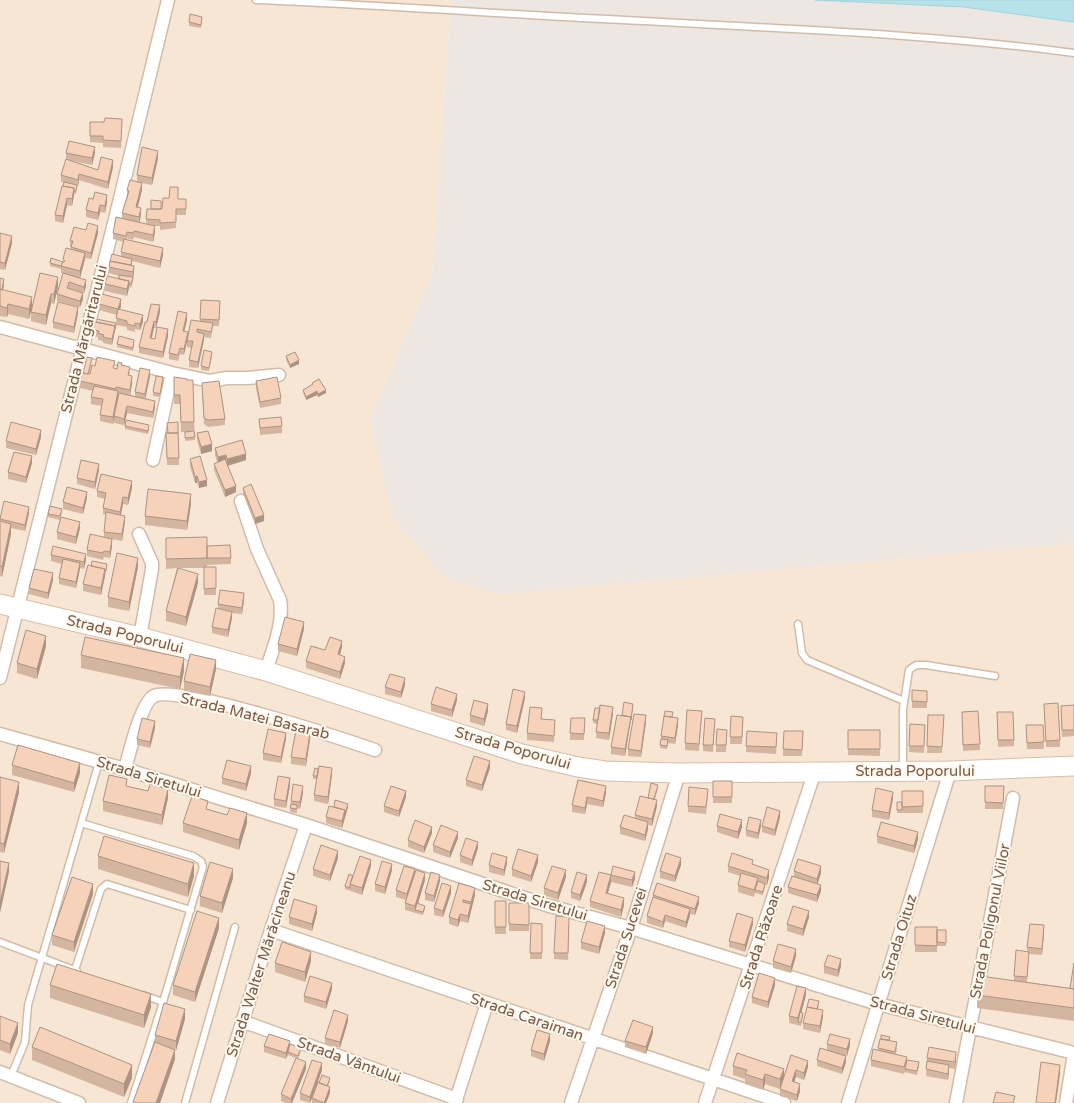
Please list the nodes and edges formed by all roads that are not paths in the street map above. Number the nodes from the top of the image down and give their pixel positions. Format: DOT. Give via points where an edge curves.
graph roads {
  1 [pos="168,0"];
  2 [pos="256,0"];
  3 [pos="1074,53"];
  4 [pos="0,327"];
  5 [pos="81,350"];
  6 [pos="172,373"];
  7 [pos="279,375"];
  8 [pos="153,460"];
  9 [pos="240,501"];
  10 [pos="139,534"];
  11 [pos="8,606"];
  12 [pos="798,624"];
  13 [pos="140,637"];
  14 [pos="266,671"];
  15 [pos="995,676"];
  16 [pos="0,678"];
  17 [pos="904,701"];
  18 [pos="0,734"];
  19 [pos="375,750"];
  20 [pos="99,762"];
  21 [pos="1074,766"];
  22 [pos="125,769"];
  23 [pos="816,771"];
  24 [pos="903,771"];
  25 [pos="950,771"];
  26 [pos="679,773"];
  27 [pos="1013,798"];
  28 [pos="81,823"];
  29 [pos="306,825"];
  30 [pos="191,910"];
  31 [pos="235,927"];
  32 [pos="631,928"];
  33 [pos="271,930"];
  34 [pos="0,942"];
  35 [pos="42,957"];
  36 [pos="752,965"];
  37 [pos="75,970"];
  38 [pos="84,973"];
  39 [pos="137,993"];
  40 [pos="163,1002"];
  41 [pos="487,1004"];
  42 [pos="878,1004"];
  43 [pos="242,1021"];
  44 [pos="970,1028"];
  45 [pos="592,1039"];
  46 [pos="1074,1053"];
  47 [pos="6,1074"];
  48 [pos="713,1080"];
  49 [pos="456,1101"];
  50 [pos="79,1103"];
  51 [pos="131,1103"];
  52 [pos="185,1103"];
  53 [pos="217,1103"];
  54 [pos="571,1103"];
  55 [pos="705,1103"];
  56 [pos="784,1103"];
  57 [pos="848,1103"];
  58 [pos="956,1103"];
  59 [pos="1066,1103"];
  1 -- 5 [label="street, Strada Mărgăritarului"];
  2 -- 3 [label="lane" via="860,33"];
  4 -- 5 [label="street"];
  5 -- 6 [label="street"];
  5 -- 11 [label="street, Strada Mărgăritarului"];
  6 -- 7 [label="street" via="210,381"];
  6 -- 8 [label="street"];
  9 -- 14 [label="street" via="281,606 281,619"];
  10 -- 13 [label="street" via="152,563"];
  11 -- 13 [label="street, Strada Poporului"];
  11 -- 16 [label="street, Strada Mărgăritarului"];
  12 -- 17 [label="lane" via="802,654 807,660"];
  13 -- 14 [label="street, Strada Poporului"];
  14 -- 26 [label="street, Strada Poporului" via="546,760 606,771"];
  15 -- 17 [label="lane" via="916,665 908,670"];
  17 -- 24 [label="lane"];
  18 -- 20 [label="street, Strada Siretului"];
  19 -- 22 [label="street, Strada Matei Basarab" via="270,717 163,693 147,701"];
  20 -- 22 [label="street, Strada Siretului"];
  20 -- 28 [label="lane"];
  21 -- 25 [label="street, Strada Poporului"];
  22 -- 29 [label="street, Strada Siretului"];
  23 -- 24 [label="street, Strada Poporului"];
  23 -- 26 [label="street, Strada Poporului"];
  23 -- 36 [label="street, Strada Răzoare"];
  24 -- 25 [label="street, Strada Poporului"];
  25 -- 42 [label="street, Strada Oituz"];
  26 -- 32 [label="street, Strada Sucevei"];
  27 -- 44 [label="street, Strada Poligonul Viilor"];
  28 -- 30 [label="lane" via="194,856 201,861 203,867"];
  28 -- 35 [label="lane"];
  29 -- 32 [label="street, Strada Siretului" via="546,905"];
  29 -- 33 [label="street, Strada Walter Mărăcineanu"];
  30 -- 37 [label="lane" via="107,884 103,886"];
  30 -- 40 [label="lane"];
  31 -- 52 [label="lane"];
  32 -- 36 [label="street, Strada Siretului"];
  32 -- 45 [label="street, Strada Sucevei"];
  33 -- 41 [label="street, Strada Caraiman"];
  33 -- 43 [label="street, Strada Walter Mărăcineanu"];
  34 -- 35 [label="lane"];
  35 -- 37 [label="lane"];
  35 -- 47 [label="lane" via="28,1005 24,1042"];
  36 -- 42 [label="street, Strada Siretului"];
  36 -- 48 [label="street, Strada Răzoare"];
  37 -- 38 [label="lane"];
  39 -- 40 [label="lane"];
  40 -- 51 [label="lane"];
  41 -- 45 [label="street, Strada Caraiman"];
  41 -- 49 [label="street"];
  42 -- 44 [label="street, Strada Siretului"];
  42 -- 57 [label="street, Strada Oituz"];
  43 -- 49 [label="street, Strada Vântului"];
  43 -- 53 [label="street, Strada Walter Mărăcineanu"];
  44 -- 46 [label="street, Strada Siretului"];
  44 -- 58 [label="street, Strada Poligonul Viilor"];
  45 -- 48 [label="street, Strada Caraiman"];
  45 -- 54 [label="street, Strada Sucevei"];
  46 -- 59 [label="street"];
  47 -- 50 [label="street"];
  48 -- 55 [label="street, Strada Răzoare"];
  48 -- 56 [label="street, Strada Caraiman"];
}
